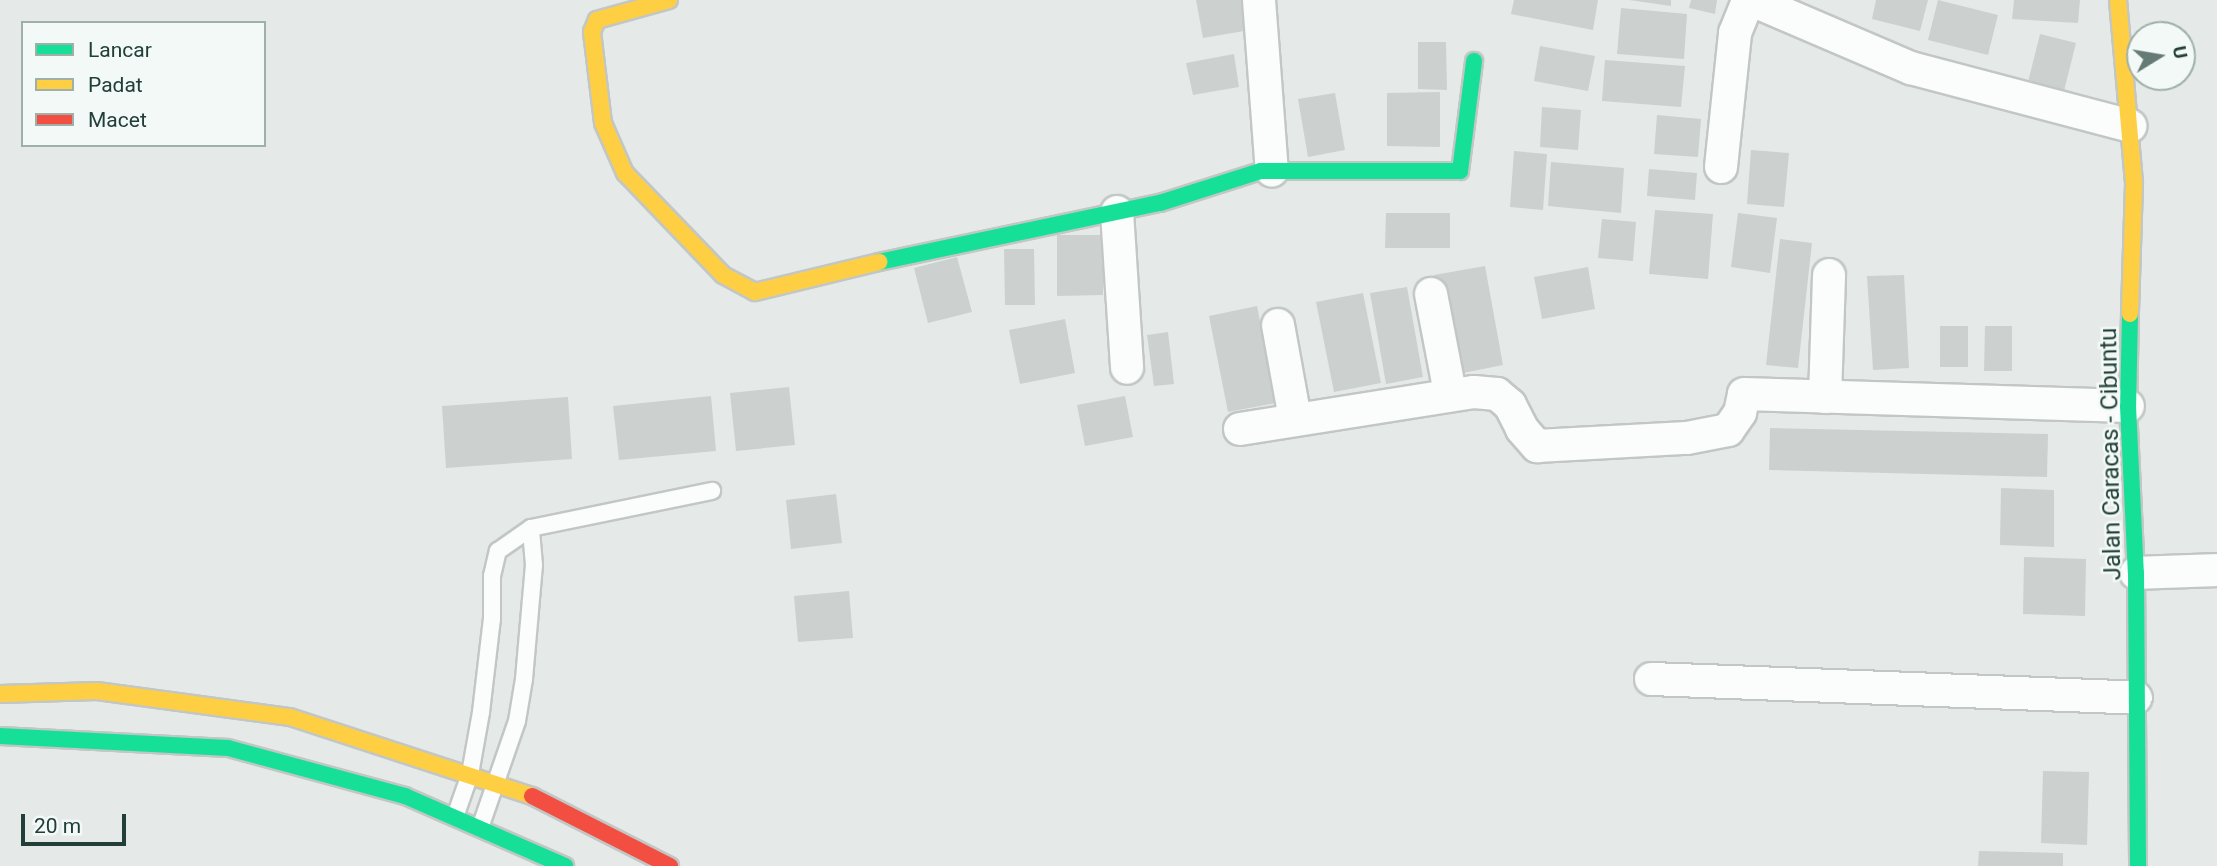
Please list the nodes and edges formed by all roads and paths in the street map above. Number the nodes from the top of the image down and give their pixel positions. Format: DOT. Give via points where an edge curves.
graph roads {
  1 [pos="669,0"];
  2 [pos="1259,0"];
  3 [pos="1750,0"];
  4 [pos="2118,0"];
  5 [pos="1474,61"];
  6 [pos="2130,126"];
  7 [pos="1721,167"];
  8 [pos="1272,171"];
  9 [pos="1117,212"];
  10 [pos="1829,275"];
  11 [pos="1431,294"];
  12 [pos="1278,325"];
  13 [pos="1127,368"];
  14 [pos="1450,393"];
  15 [pos="1825,397"];
  16 [pos="2128,407"];
  17 [pos="1295,419"];
  18 [pos="1240,429"];
  19 [pos="712,491"];
  20 [pos="531,528"];
  21 [pos="2217,570"];
  22 [pos="2136,573"];
  23 [pos="1651,679"];
  24 [pos="0,694"];
  25 [pos="2136,698"];
  26 [pos="0,736"];
  27 [pos="470,774"];
  28 [pos="494,782"];
  29 [pos="455,817"];
  30 [pos="480,828"];
  31 [pos="565,866"];
  32 [pos="670,866"];
  33 [pos="2138,866"];
  1 -- 9 [label="street" via="597,20 592,32 593,59 603,123 625,173 723,275 744,289 755,292 805,283 972,240"];
  2 -- 8 [label="street"];
  3 -- 6 [label="street" via="1911,68"];
  3 -- 7 [label="street" via="1735,33"];
  4 -- 6 [label="street, Jalan Caracas - Cibuntu"];
  5 -- 8 [label="street" via="1460,171"];
  6 -- 16 [label="street, Jalan Caracas - Cibuntu" via="2134,184"];
  8 -- 9 [label="street"];
  9 -- 13 [label="street"];
  10 -- 15 [label="street"];
  11 -- 14 [label="street"];
  12 -- 17 [label="street"];
  14 -- 15 [label="street" via="1497,394 1510,405 1537,446 1687,438 1728,430 1740,413 1744,394"];
  14 -- 17 [label="street"];
  15 -- 16 [label="street"];
  16 -- 22 [label="street, Jalan Caracas - Cibuntu"];
  17 -- 18 [label="street"];
  19 -- 20 [label="lane"];
  20 -- 27 [label="lane" via="498,551"];
  20 -- 28 [label="lane" via="534,565 524,679 517,721"];
  21 -- 22 [label="street"];
  22 -- 25 [label="street, Jalan Caracas - Cibuntu"];
  23 -- 25 [label="street"];
  24 -- 27 [label="street" via="97,691 290,717"];
  25 -- 33 [label="street, Jalan Caracas - Cibuntu"];
  26 -- 29 [label="street" via="228,748 405,796"];
  27 -- 28 [label="street"];
  27 -- 29 [label="lane"];
  28 -- 30 [label="lane"];
  28 -- 32 [label="street" via="541,799"];
  29 -- 30 [label="street"];
  30 -- 31 [label="street"];
}
